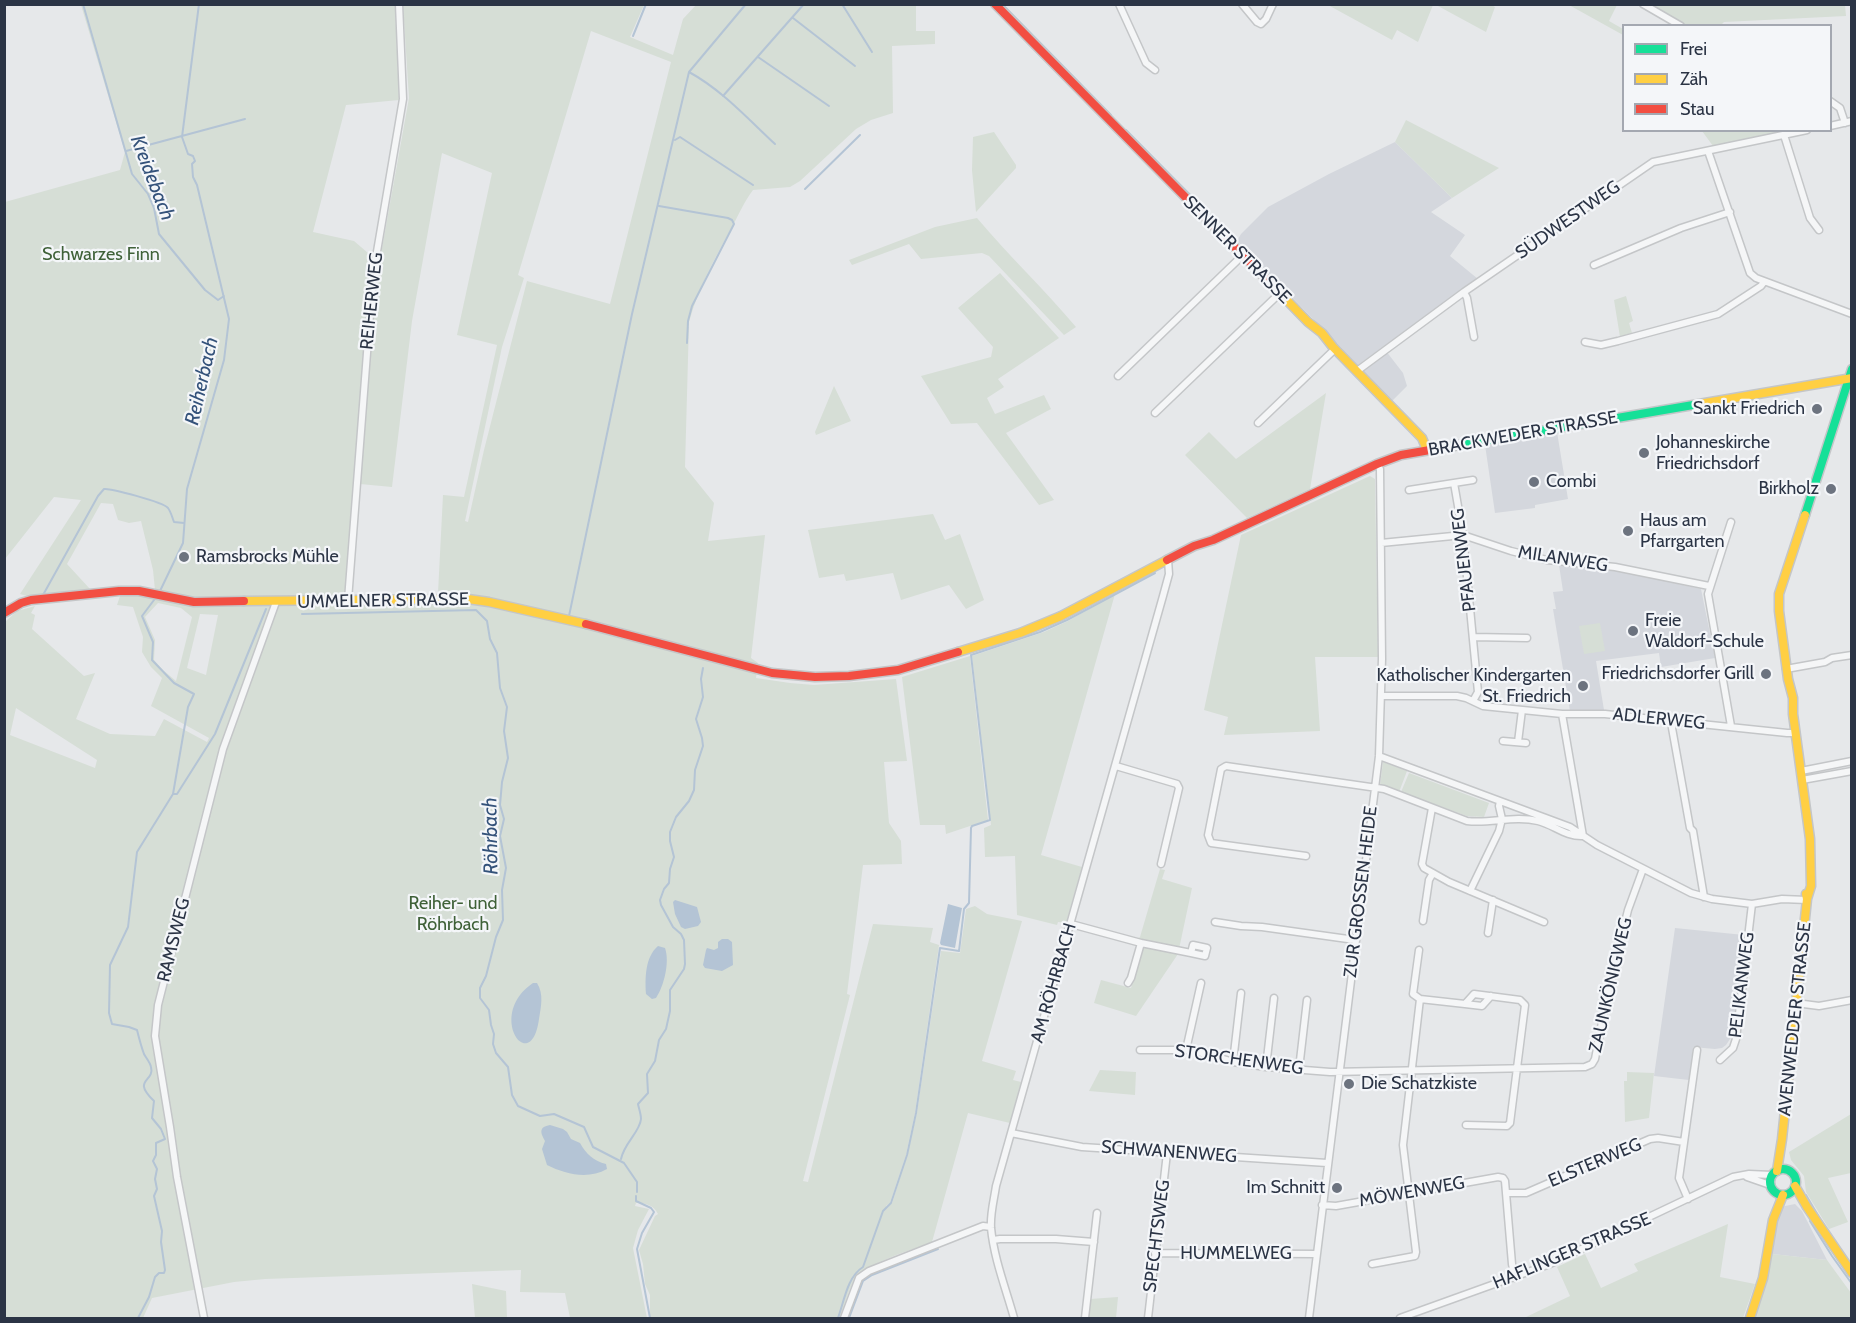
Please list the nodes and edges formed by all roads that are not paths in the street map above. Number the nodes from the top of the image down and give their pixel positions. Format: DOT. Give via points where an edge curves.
graph roads {
  1 [pos="399,4"];
  2 [pos="995,4"];
  3 [pos="1119,4"];
  4 [pos="1242,4"];
  5 [pos="1273,4"];
  6 [pos="1643,4"];
  7 [pos="1678,24"];
  8 [pos="1155,70"];
  9 [pos="1832,102"];
  10 [pos="1848,122"];
  11 [pos="1832,126"];
  12 [pos="1798,132"];
  13 [pos="1784,135"];
  14 [pos="1708,151"];
  15 [pos="1730,212"];
  16 [pos="1819,230"];
  17 [pos="1243,255"];
  18 [pos="1594,265"];
  19 [pos="1764,282"];
  20 [pos="1464,292"];
  21 [pos="1280,293"];
  22 [pos="1851,314"];
  23 [pos="1474,337"];
  24 [pos="1585,342"];
  25 [pos="1334,348"];
  26 [pos="1851,369"];
  27 [pos="1357,371"];
  28 [pos="1118,375"];
  29 [pos="1850,378"];
  30 [pos="1155,413"];
  31 [pos="1258,423"];
  32 [pos="1427,450"];
  33 [pos="1377,464"];
  34 [pos="1473,480"];
  35 [pos="1454,483"];
  36 [pos="1409,490"];
  37 [pos="1731,522"];
  38 [pos="1463,535"];
  39 [pos="1381,543"];
  40 [pos="1171,559"];
  41 [pos="1709,586"];
  42 [pos="348,600"];
  43 [pos="276,602"];
  44 [pos="4,613"];
  45 [pos="1473,637"];
  46 [pos="1527,638"];
  47 [pos="1851,655"];
  48 [pos="1786,669"];
  49 [pos="758,670"];
  50 [pos="1382,696"];
  51 [pos="1473,701"];
  52 [pos="1522,710"];
  53 [pos="1562,714"];
  54 [pos="1673,721"];
  55 [pos="1731,726"];
  56 [pos="1795,732"];
  57 [pos="1503,741"];
  58 [pos="1518,742"];
  59 [pos="1527,743"];
  60 [pos="1379,756"];
  61 [pos="1851,761"];
  62 [pos="1116,766"];
  63 [pos="1851,771"];
  64 [pos="1801,776"];
  65 [pos="1374,788"];
  66 [pos="1500,801"];
  67 [pos="1431,808"];
  68 [pos="1502,819"];
  69 [pos="1583,836"];
  70 [pos="1306,856"];
  71 [pos="1161,864"];
  72 [pos="1643,869"];
  73 [pos="1432,873"];
  74 [pos="1470,891"];
  75 [pos="1704,897"];
  76 [pos="1492,900"];
  77 [pos="1807,900"];
  78 [pos="1752,904"];
  79 [pos="1423,921"];
  80 [pos="1215,922"];
  81 [pos="1544,922"];
  82 [pos="1071,924"];
  83 [pos="1488,933"];
  84 [pos="1355,940"];
  85 [pos="1141,943"];
  86 [pos="1419,950"];
  87 [pos="1191,953"];
  88 [pos="1128,983"];
  89 [pos="1200,983"];
  90 [pos="1240,993"];
  91 [pos="1491,996"];
  92 [pos="1274,998"];
  93 [pos="1420,999"];
  94 [pos="1307,1000"];
  95 [pos="1851,1000"];
  96 [pos="1796,1003"];
  97 [pos="1465,1004"];
  98 [pos="1140,1050"];
  99 [pos="1186,1050"];
  100 [pos="1697,1050"];
  101 [pos="1720,1060"];
  102 [pos="1233,1062"];
  103 [pos="1266,1067"];
  104 [pos="1517,1068"];
  105 [pos="1299,1069"];
  106 [pos="1412,1070"];
  107 [pos="1339,1071"];
  108 [pos="1466,1125"];
  109 [pos="1011,1133"];
  110 [pos="1782,1139"];
  111 [pos="1684,1142"];
  112 [pos="1167,1153"];
  113 [pos="1328,1163"];
  114 [pos="1788,1170"];
  115 [pos="1775,1173"];
  116 [pos="1740,1175"];
  117 [pos="1772,1188"];
  118 [pos="1789,1192"];
  119 [pos="1408,1193"];
  120 [pos="1506,1194"];
  121 [pos="1688,1199"];
  122 [pos="1322,1205"];
  123 [pos="1097,1213"];
  124 [pos="1773,1220"];
  125 [pos="991,1227"];
  126 [pos="993,1240"];
  127 [pos="1094,1242"];
  128 [pos="1155,1253"];
  129 [pos="1316,1254"];
  130 [pos="1372,1264"];
  131 [pos="1851,1273"];
  132 [pos="1515,1278"];
  133 [pos="1421,1310"];
  134 [pos="204,1318"];
  135 [pos="844,1318"];
  136 [pos="1014,1318"];
  137 [pos="1085,1318"];
  138 [pos="1148,1318"];
  139 [pos="1309,1318"];
  140 [pos="1400,1318"];
  141 [pos="1423,1318"];
  142 [pos="1750,1318"];
  1 -- 42 [label="street, REIHERWEG" via="403,99 373,274"];
  2 -- 17 [label="main road, SENNER STRASSE"];
  3 -- 8 [label="street" via="1146,63"];
  4 -- 5 [label="street" via="1257,22 1263,23"];
  6 -- 7 [label="street"];
  9 -- 10 [label="street"];
  10 -- 11 [label="street"];
  12 -- 13 [label="street, SÜDWESTWEG"];
  13 -- 14 [label="street, SÜDWESTWEG"];
  13 -- 16 [label="street" via="1810,218"];
  14 -- 15 [label="street"];
  14 -- 20 [label="street, SÜDWESTWEG" via="1647,166"];
  15 -- 18 [label="street"];
  15 -- 19 [label="street" via="1750,273"];
  17 -- 21 [label="main road, SENNER STRASSE"];
  17 -- 28 [label="street"];
  19 -- 22 [label="street"];
  19 -- 24 [label="street" via="1718,314 1601,345"];
  20 -- 23 [label="street"];
  20 -- 27 [label="street, SÜDWESTWEG"];
  21 -- 25 [label="main road, SENNER STRASSE"];
  21 -- 30 [label="street"];
  25 -- 27 [label="main road, SENNER STRASSE"];
  25 -- 31 [label="street"];
  26 -- 29 [label="main road, AVENWEDDER STRASSE"];
  27 -- 32 [label="main road, SENNER STRASSE" via="1422,438"];
  29 -- 32 [label="main road, BRACKWEDER STRASSE"];
  29 -- 48 [label="main road, AVENWEDDER STRASSE" via="1779,594"];
  32 -- 33 [label="main road, BRACKWEDER STRASSE"];
  33 -- 39 [label="street, ZUR GROSSEN HEIDE"];
  33 -- 40 [label="main road, BRACKWEDER STRASSE" via="1195,552"];
  34 -- 35 [label="street, PFAUENWEG"];
  35 -- 36 [label="street, PFAUENWEG"];
  35 -- 38 [label="street, PFAUENWEG"];
  37 -- 41 [label="street"];
  38 -- 39 [label="street, MILANWEG"];
  38 -- 41 [label="street, MILANWEG" via="1547,560 1615,567"];
  38 -- 45 [label="street, PFAUENWEG"];
  39 -- 50 [label="street, ZUR GROSSEN HEIDE"];
  40 -- 49 [label="main road, BRACKWEDER STRASSE" via="1038,627 928,662 898,670 849,675 791,676"];
  40 -- 62 [label="street, AM RÖHRBACH"];
  41 -- 55 [label="street"];
  42 -- 43 [label="main road, UMMELNER STRASSE"];
  42 -- 49 [label="main road, UMMELNER STRASSE" via="489,602"];
  43 -- 44 [label="main road, UMMELNER STRASSE" via="194,602 119,591 31,600"];
  43 -- 134 [label="street, RAMSWEG" via="224,749 155,1021 177,1177"];
  45 -- 46 [label="street, PFAUENWEG"];
  45 -- 51 [label="street, PFAUENWEG" via="1478,692"];
  47 -- 48 [label="street"];
  48 -- 56 [label="main road, AVENWEDDER STRASSE"];
  50 -- 51 [label="street, ADLERWEG" via="1456,696"];
  50 -- 60 [label="street, ZUR GROSSEN HEIDE"];
  51 -- 52 [label="street, ADLERWEG" via="1483,706"];
  52 -- 53 [label="street, ADLERWEG"];
  52 -- 58 [label="street"];
  53 -- 54 [label="street, ADLERWEG"];
  53 -- 69 [label="street"];
  54 -- 55 [label="street, ADLERWEG"];
  54 -- 75 [label="street"];
  55 -- 56 [label="street, ADLERWEG"];
  56 -- 64 [label="main road, AVENWEDDER STRASSE"];
  57 -- 58 [label="street"];
  58 -- 59 [label="street"];
  60 -- 65 [label="street, ZUR GROSSEN HEIDE"];
  60 -- 66 [label="street"];
  61 -- 64 [label="street"];
  62 -- 71 [label="street" via="1177,784 1179,788"];
  62 -- 82 [label="street, AM RÖHRBACH"];
  63 -- 64 [label="street"];
  64 -- 77 [label="main road, AVENWEDDER STRASSE" via="1811,848"];
  65 -- 67 [label="street"];
  65 -- 70 [label="street" via="1226,766 1221,769 1208,835 1211,843"];
  65 -- 84 [label="street, ZUR GROSSEN HEIDE"];
  66 -- 68 [label="street"];
  66 -- 69 [label="street" via="1570,827"];
  67 -- 68 [label="street" via="1467,822"];
  67 -- 73 [label="street" via="1422,864"];
  68 -- 69 [label="street" via="1531,820 1572,836"];
  68 -- 74 [label="street"];
  69 -- 72 [label="street"];
  72 -- 75 [label="street"];
  72 -- 104 [label="street, ZAUNKÖNIGWEG" via="1623,932 1593,1064"];
  73 -- 74 [label="street"];
  73 -- 79 [label="street"];
  74 -- 76 [label="street"];
  75 -- 78 [label="street"];
  76 -- 81 [label="street"];
  76 -- 83 [label="street"];
  77 -- 78 [label="street"];
  77 -- 96 [label="main road, AVENWEDDER STRASSE"];
  78 -- 101 [label="street, PELIKANWEG" via="1736,1039 1734,1048"];
  80 -- 84 [label="street"];
  82 -- 85 [label="street"];
  82 -- 109 [label="street, AM RÖHRBACH"];
  84 -- 107 [label="street, ZUR GROSSEN HEIDE"];
  85 -- 87 [label="street"];
  85 -- 88 [label="street"];
  86 -- 93 [label="street" via="1413,994"];
  89 -- 99 [label="street"];
  90 -- 102 [label="street"];
  91 -- 97 [label="street" via="1474,994"];
  91 -- 97 [label="street" via="1482,1006"];
  91 -- 104 [label="street" via="1520,1000 1525,1005"];
  92 -- 103 [label="street"];
  93 -- 97 [label="street"];
  93 -- 106 [label="street"];
  94 -- 105 [label="street"];
  95 -- 96 [label="street" via="1819,1006"];
  96 -- 110 [label="main road, AVENWEDDER STRASSE"];
  98 -- 99 [label="street, STORCHENWEG"];
  99 -- 102 [label="street, STORCHENWEG"];
  100 -- 111 [label="street"];
  102 -- 103 [label="street, STORCHENWEG"];
  103 -- 105 [label="street, STORCHENWEG"];
  104 -- 106 [label="street, ZAUNKÖNIGWEG"];
  104 -- 108 [label="street" via="1510,1123"];
  105 -- 107 [label="street, STORCHENWEG"];
  106 -- 107 [label="street, ZAUNKÖNIGWEG"];
  106 -- 119 [label="street" via="1403,1145"];
  107 -- 113 [label="street, ZUR GROSSEN HEIDE"];
  109 -- 112 [label="street, SCHWANENWEG" via="1082,1147"];
  109 -- 125 [label="street, AM RÖHRBACH" via="996,1186"];
  110 -- 114 [label="main road, AVENWEDDER STRASSE"];
  110 -- 115 [label="main road, AVENWEDDER STRASSE"];
  111 -- 120 [label="street, ELSTERWEG" via="1650,1139 1526,1193"];
  111 -- 121 [label="street" via="1679,1178"];
  112 -- 113 [label="street, SCHWANENWEG"];
  112 -- 128 [label="street, SPECHTSWEG"];
  113 -- 122 [label="street, ZUR GROSSEN HEIDE"];
  114 -- 115 [label="main road"];
  114 -- 118 [label="main road, AVENWEDDER STRASSE" via="1794,1176"];
  115 -- 116 [label="street, HAFLINGER STRASSE"];
  115 -- 117 [label="main road, AVENWEDDER STRASSE"];
  116 -- 117 [label="street"];
  116 -- 121 [label="street, HAFLINGER STRASSE"];
  117 -- 118 [label="main road"];
  117 -- 124 [label="main road, AVENWEDDER STRASSE"];
  118 -- 124 [label="main road" via="1779,1202"];
  118 -- 131 [label="main road" via="1807,1207"];
  119 -- 120 [label="street, MÖWENWEG" via="1498,1177 1505,1181"];
  119 -- 122 [label="street, MÖWENWEG"];
  119 -- 130 [label="street" via="1415,1256"];
  120 -- 132 [label="street"];
  121 -- 132 [label="street, HAFLINGER STRASSE"];
  122 -- 129 [label="street, ZUR GROSSEN HEIDE"];
  123 -- 127 [label="street"];
  124 -- 142 [label="main road" via="1762,1285"];
  125 -- 126 [label="street, AM RÖHRBACH"];
  125 -- 135 [label="street" via="983,1226 869,1271 859,1278"];
  126 -- 127 [label="street"];
  126 -- 136 [label="street, AM RÖHRBACH"];
  127 -- 137 [label="street"];
  128 -- 129 [label="street, HUMMELWEG"];
  128 -- 138 [label="street, SPECHTSWEG"];
  129 -- 139 [label="street, ZUR GROSSEN HEIDE"];
  132 -- 133 [label="street, HAFLINGER STRASSE"];
  133 -- 140 [label="street, HAFLINGER STRASSE"];
  133 -- 141 [label="street"];
}
